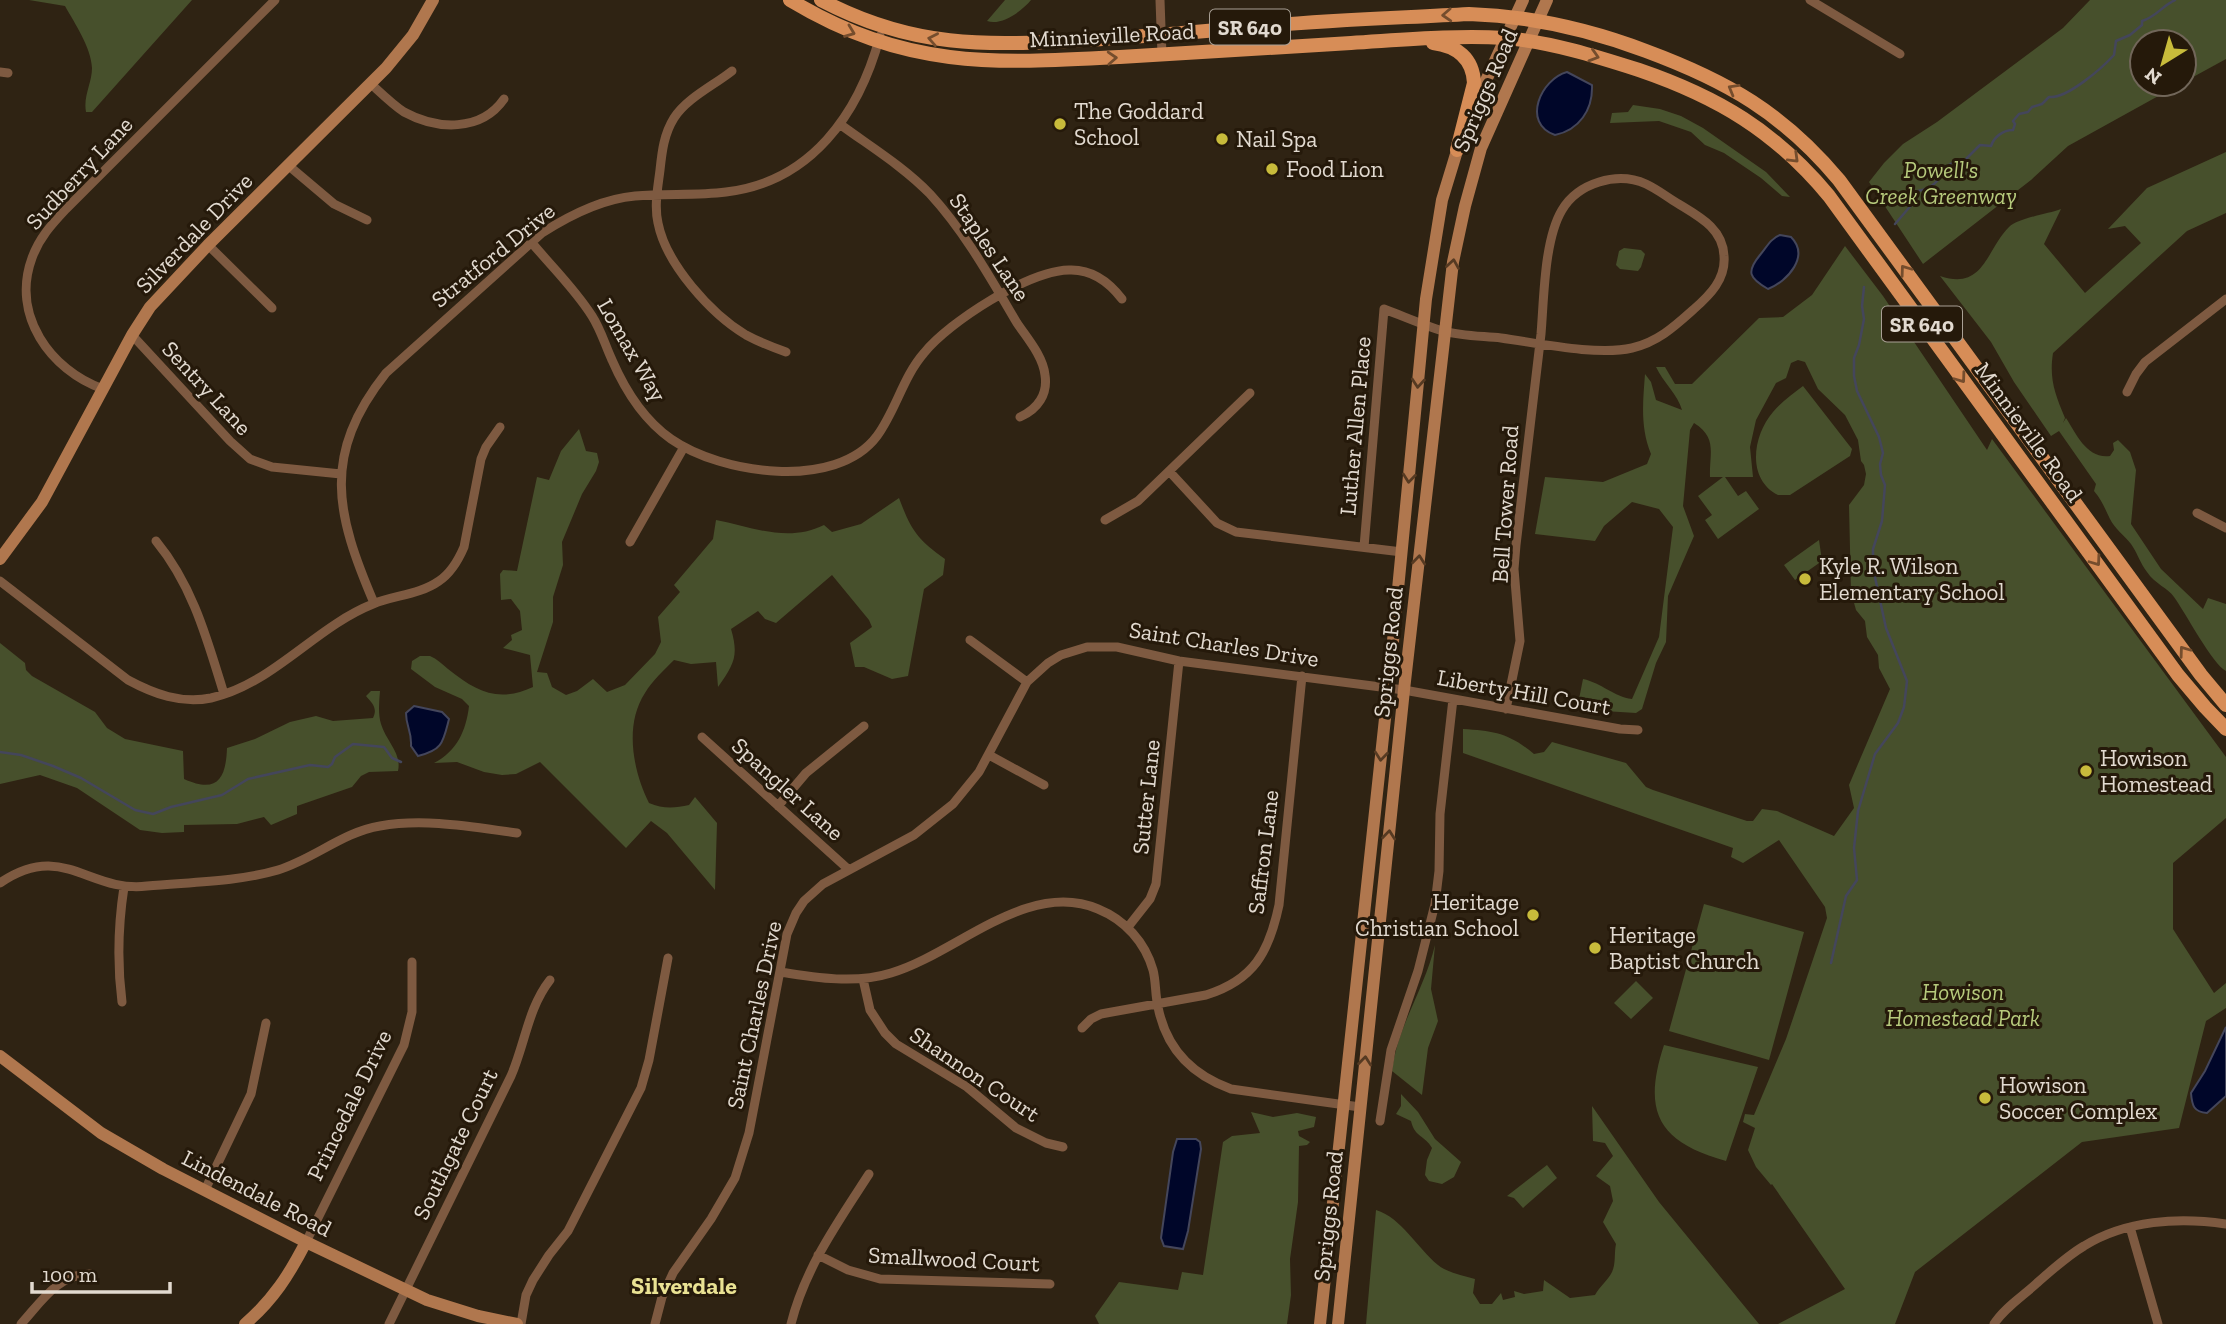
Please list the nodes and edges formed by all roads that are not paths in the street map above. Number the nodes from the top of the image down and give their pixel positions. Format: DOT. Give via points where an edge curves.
graph roads {
  1 [pos="275,0"];
  2 [pos="433,0"];
  3 [pos="790,0"];
  4 [pos="821,0"];
  5 [pos="1160,0"];
  6 [pos="1523,0"];
  7 [pos="1547,0"];
  8 [pos="1810,0"];
  9 [pos="1515,16"];
  10 [pos="1537,20"];
  11 [pos="883,27"];
  12 [pos="1161,36"];
  13 [pos="1505,38"];
  14 [pos="1386,41"];
  15 [pos="1527,41"];
  16 [pos="879,42"];
  17 [pos="1900,54"];
  18 [pos="1162,55"];
  19 [pos="732,71"];
  20 [pos="370,83"];
  21 [pos="504,99"];
  22 [pos="841,125"];
  23 [pos="1457,150"];
  24 [pos="289,166"];
  25 [pos="657,195"];
  26 [pos="367,220"];
  27 [pos="531,243"];
  28 [pos="208,245"];
  29 [pos="1001,295"];
  30 [pos="1122,299"];
  31 [pos="2226,299"];
  32 [pos="272,308"];
  33 [pos="1424,323"];
  34 [pos="1444,331"];
  35 [pos="132,335"];
  36 [pos="1539,343"];
  37 [pos="786,352"];
  38 [pos="103,389"];
  39 [pos="2127,392"];
  40 [pos="1250,393"];
  41 [pos="1020,417"];
  42 [pos="500,427"];
  43 [pos="684,447"];
  44 [pos="1170,471"];
  45 [pos="341,474"];
  46 [pos="2197,513"];
  47 [pos="1105,520"];
  48 [pos="2226,528"];
  49 [pos="156,541"];
  50 [pos="630,542"];
  51 [pos="1364,547"];
  52 [pos="1402,552"];
  53 [pos="0,559"];
  54 [pos="0,581"];
  55 [pos="374,603"];
  56 [pos="970,640"];
  57 [pos="1179,661"];
  58 [pos="1301,676"];
  59 [pos="1027,682"];
  60 [pos="1388,688"];
  61 [pos="1404,690"];
  62 [pos="224,694"];
  63 [pos="1453,699"];
  64 [pos="2226,705"];
  65 [pos="1506,709"];
  66 [pos="864,726"];
  67 [pos="2226,729"];
  68 [pos="1637,730"];
  69 [pos="702,737"];
  70 [pos="989,755"];
  71 [pos="1044,785"];
  72 [pos="778,806"];
  73 [pos="517,833"];
  74 [pos="848,869"];
  75 [pos="0,883"];
  76 [pos="124,887"];
  77 [pos="1129,927"];
  78 [pos="667,958"];
  79 [pos="412,962"];
  80 [pos="780,972"];
  81 [pos="863,979"];
  82 [pos="550,980"];
  83 [pos="122,1002"];
  84 [pos="1157,1004"];
  85 [pos="266,1023"];
  86 [pos="1082,1028"];
  87 [pos="0,1056"];
  88 [pos="1343,1105"];
  89 [pos="1360,1107"];
  90 [pos="1380,1121"];
  91 [pos="1063,1147"];
  92 [pos="869,1174"];
  93 [pos="205,1190"];
  94 [pos="2226,1224"];
  95 [pos="2130,1227"];
  96 [pos="306,1242"];
  97 [pos="818,1255"];
  98 [pos="90,1274"];
  99 [pos="1050,1284"];
  100 [pos="405,1290"];
  101 [pos="21,1324"];
  102 [pos="245,1324"];
  103 [pos="388,1324"];
  104 [pos="519,1324"];
  105 [pos="654,1324"];
  106 [pos="791,1324"];
  107 [pos="1320,1324"];
  108 [pos="1338,1324"];
  109 [pos="1994,1324"];
  110 [pos="2158,1324"];
  1 -- 38 [label="street, Sudberry Lane" via="66,209 32,257 27,290 37,334 66,370"];
  2 -- 20 [label="main road, Silverdale Drive" via="407,44"];
  3 -- 16 [label="main road, Minnieville Road / SR 640, one-way"];
  4 -- 11 [label="main road, Minnieville Road / SR 640"];
  5 -- 12 [label="street"];
  6 -- 9 [label="main road, Spriggs Road"];
  7 -- 10 [label="main road, Spriggs Road"];
  8 -- 17 [label="street"];
  9 -- 10 [label="main road, Minnieville Road / SR 640"];
  9 -- 12 [label="main road, Minnieville Road / SR 640, one-way" via="1456,15"];
  9 -- 13 [label="main road, Spriggs Road"];
  10 -- 15 [label="main road, Spriggs Road"];
  64 -- 10 [label="main road, Minnieville Road / SR 640, one-way" via="1844,186 1808,147 1763,108 1706,74 1595,32"];
  12 -- 11 [label="main road, Minnieville Road / SR 640, one-way" via="985,44 944,41"];
  11 -- 16 [label="street, Stratford Drive"];
  12 -- 18 [label="street"];
  13 -- 14 [label="main road, Minnieville Road / SR 640"];
  13 -- 15 [label="main road, Minnieville Road / SR 640"];
  13 -- 23 [label="main road, Spriggs Road"];
  14 -- 18 [label="main road, Minnieville Road / SR 640"];
  14 -- 23 [label="main road" via="1438,43 1460,53 1472,66 1474,83"];
  34 -- 15 [label="main road, Spriggs Road, one-way" via="1470,186 1481,148"];
  15 -- 67 [label="main road, Minnieville Road / SR 640, one-way" via="1592,55 1699,93 1754,124 1793,156 1829,196 2178,674"];
  16 -- 18 [label="main road, Minnieville Road / SR 640, one-way" via="922,54 979,61"];
  16 -- 22 [label="street, Stratford Drive"];
  19 -- 25 [label="street" via="674,118 663,143"];
  20 -- 21 [label="street" via="403,111 445,124 481,120"];
  20 -- 24 [label="main road, Silverdale Drive"];
  22 -- 25 [label="street, Stratford Drive" via="809,157 762,185 719,193"];
  22 -- 29 [label="street, Staples Lane" via="929,193 961,232"];
  23 -- 33 [label="main road, Spriggs Road" via="1439,214"];
  24 -- 26 [label="street" via="326,198"];
  24 -- 28 [label="main road, Silverdale Drive"];
  25 -- 27 [label="street, Stratford Drive" via="589,207"];
  25 -- 37 [label="street" via="664,242 703,298 747,335"];
  27 -- 43 [label="street, Lomax Way" via="593,318 634,400 656,427"];
  27 -- 45 [label="street, Stratford Drive" via="386,373 354,423"];
  28 -- 32 [label="street"];
  28 -- 35 [label="main road, Silverdale Drive" via="166,288"];
  29 -- 30 [label="street, Lomax Way" via="1037,277 1069,270 1101,279"];
  29 -- 41 [label="street, Staples Lane" via="1045,373 1040,402"];
  29 -- 43 [label="street, Lomax Way" via="923,354 877,436 847,461 818,469 763,468 726,463"];
  31 -- 39 [label="street" via="2145,362"];
  33 -- 34 [label="street"];
  33 -- 51 [label="street, Luther Allen Place" via="1384,309"];
  33 -- 52 [label="main road, Spriggs Road, one-way"];
  34 -- 36 [label="street"];
  61 -- 34 [label="main road, Spriggs Road, one-way"];
  35 -- 38 [label="main road, Silverdale Drive"];
  35 -- 45 [label="street, Sentry Lane" via="250,459 272,467"];
  36 -- 36 [label="street" via="1619,350 1663,336 1706,299 1722,274 1724,256 1715,231 1634,180 1614,179 1586,188 1563,209 1554,229"];
  36 -- 65 [label="street, Bell Tower Road" via="1515,561 1520,641"];
  38 -- 53 [label="main road, Silverdale Drive" via="42,502"];
  40 -- 44 [label="street"];
  42 -- 55 [label="street" via="481,459 458,560 426,589"];
  43 -- 50 [label="street"];
  44 -- 47 [label="street" via="1129,509"];
  44 -- 51 [label="street" via="1209,516 1226,528"];
  45 -- 55 [label="street, Stratford Drive" via="346,526"];
  46 -- 48 [label="street"];
  49 -- 62 [label="street" via="190,594"];
  51 -- 52 [label="street"];
  52 -- 60 [label="main road, Spriggs Road"];
  54 -- 62 [label="street" via="148,691 181,699"];
  55 -- 62 [label="street" via="253,681"];
  56 -- 59 [label="street"];
  57 -- 58 [label="street, Saint Charles Drive"];
  57 -- 59 [label="street, Saint Charles Drive" via="1116,646 1087,647 1061,655"];
  57 -- 77 [label="street, Sutter Lane" via="1156,884"];
  58 -- 60 [label="street, Saint Charles Drive"];
  58 -- 84 [label="street, Saffron Lane" via="1279,905 1268,945 1253,968 1233,985"];
  59 -- 70 [label="street, Saint Charles Drive"];
  60 -- 61 [label="street, Saint Charles Drive"];
  60 -- 88 [label="main road, Spriggs Road, one-way"];
  61 -- 63 [label="street, Liberty Hill Court"];
  89 -- 61 [label="main road, Spriggs Road, one-way"];
  63 -- 65 [label="street, Liberty Hill Court"];
  63 -- 90 [label="street" via="1435,904 1391,1050"];
  65 -- 68 [label="street, Liberty Hill Court"];
  66 -- 72 [label="street" via="814,766"];
  69 -- 72 [label="street, Spangler Lane"];
  70 -- 71 [label="street"];
  70 -- 74 [label="street, Saint Charles Drive" via="967,788 934,820 892,848"];
  72 -- 74 [label="street, Spangler Lane"];
  73 -- 76 [label="street" via="425,823 380,826 349,835 277,870"];
  74 -- 80 [label="street, Saint Charles Drive" via="811,893 796,913"];
  75 -- 76 [label="street" via="29,869 60,867"];
  76 -- 83 [label="street" via="118,942"];
  77 -- 81 [label="street" via="1094,907 1053,901 1010,915 909,967"];
  77 -- 84 [label="street" via="1149,959"];
  78 -- 104 [label="street" via="641,1088 568,1231 533,1280"];
  79 -- 96 [label="street, Princedale Drive" via="412,1012 404,1045"];
  80 -- 81 [label="street"];
  80 -- 105 [label="street, Saint Charles Drive" via="743,1156 724,1200 673,1273"];
  81 -- 91 [label="street, Shannon Court" via="870,1010 896,1044 967,1087 1016,1128"];
  82 -- 100 [label="street, Southgate Court" via="537,998 511,1076"];
  84 -- 86 [label="street, Saffron Lane" via="1101,1014"];
  84 -- 88 [label="street" via="1174,1049 1202,1077 1242,1092"];
  85 -- 93 [label="street" via="251,1094"];
  87 -- 93 [label="main road, Lindendale Road" via="101,1133"];
  88 -- 89 [label="street"];
  88 -- 107 [label="main road, Spriggs Road"];
  89 -- 108 [label="main road, Spriggs Road"];
  92 -- 97 [label="street"];
  93 -- 96 [label="main road, Lindendale Road"];
  94 -- 95 [label="street" via="2173,1220"];
  95 -- 109 [label="street" via="2100,1237 2072,1254"];
  95 -- 110 [label="street"];
  96 -- 100 [label="main road, Lindendale Road"];
  96 -- 102 [label="main road, Princedale Drive" via="283,1285"];
  97 -- 99 [label="street, Smallwood Court" via="852,1272 880,1279"];
  97 -- 106 [label="street"];
  98 -- 101 [label="street" via="62,1281"];
  100 -- 103 [label="street, Southgate Court"];
  100 -- 104 [label="main road, Lindendale Road" via="453,1309"];
}
